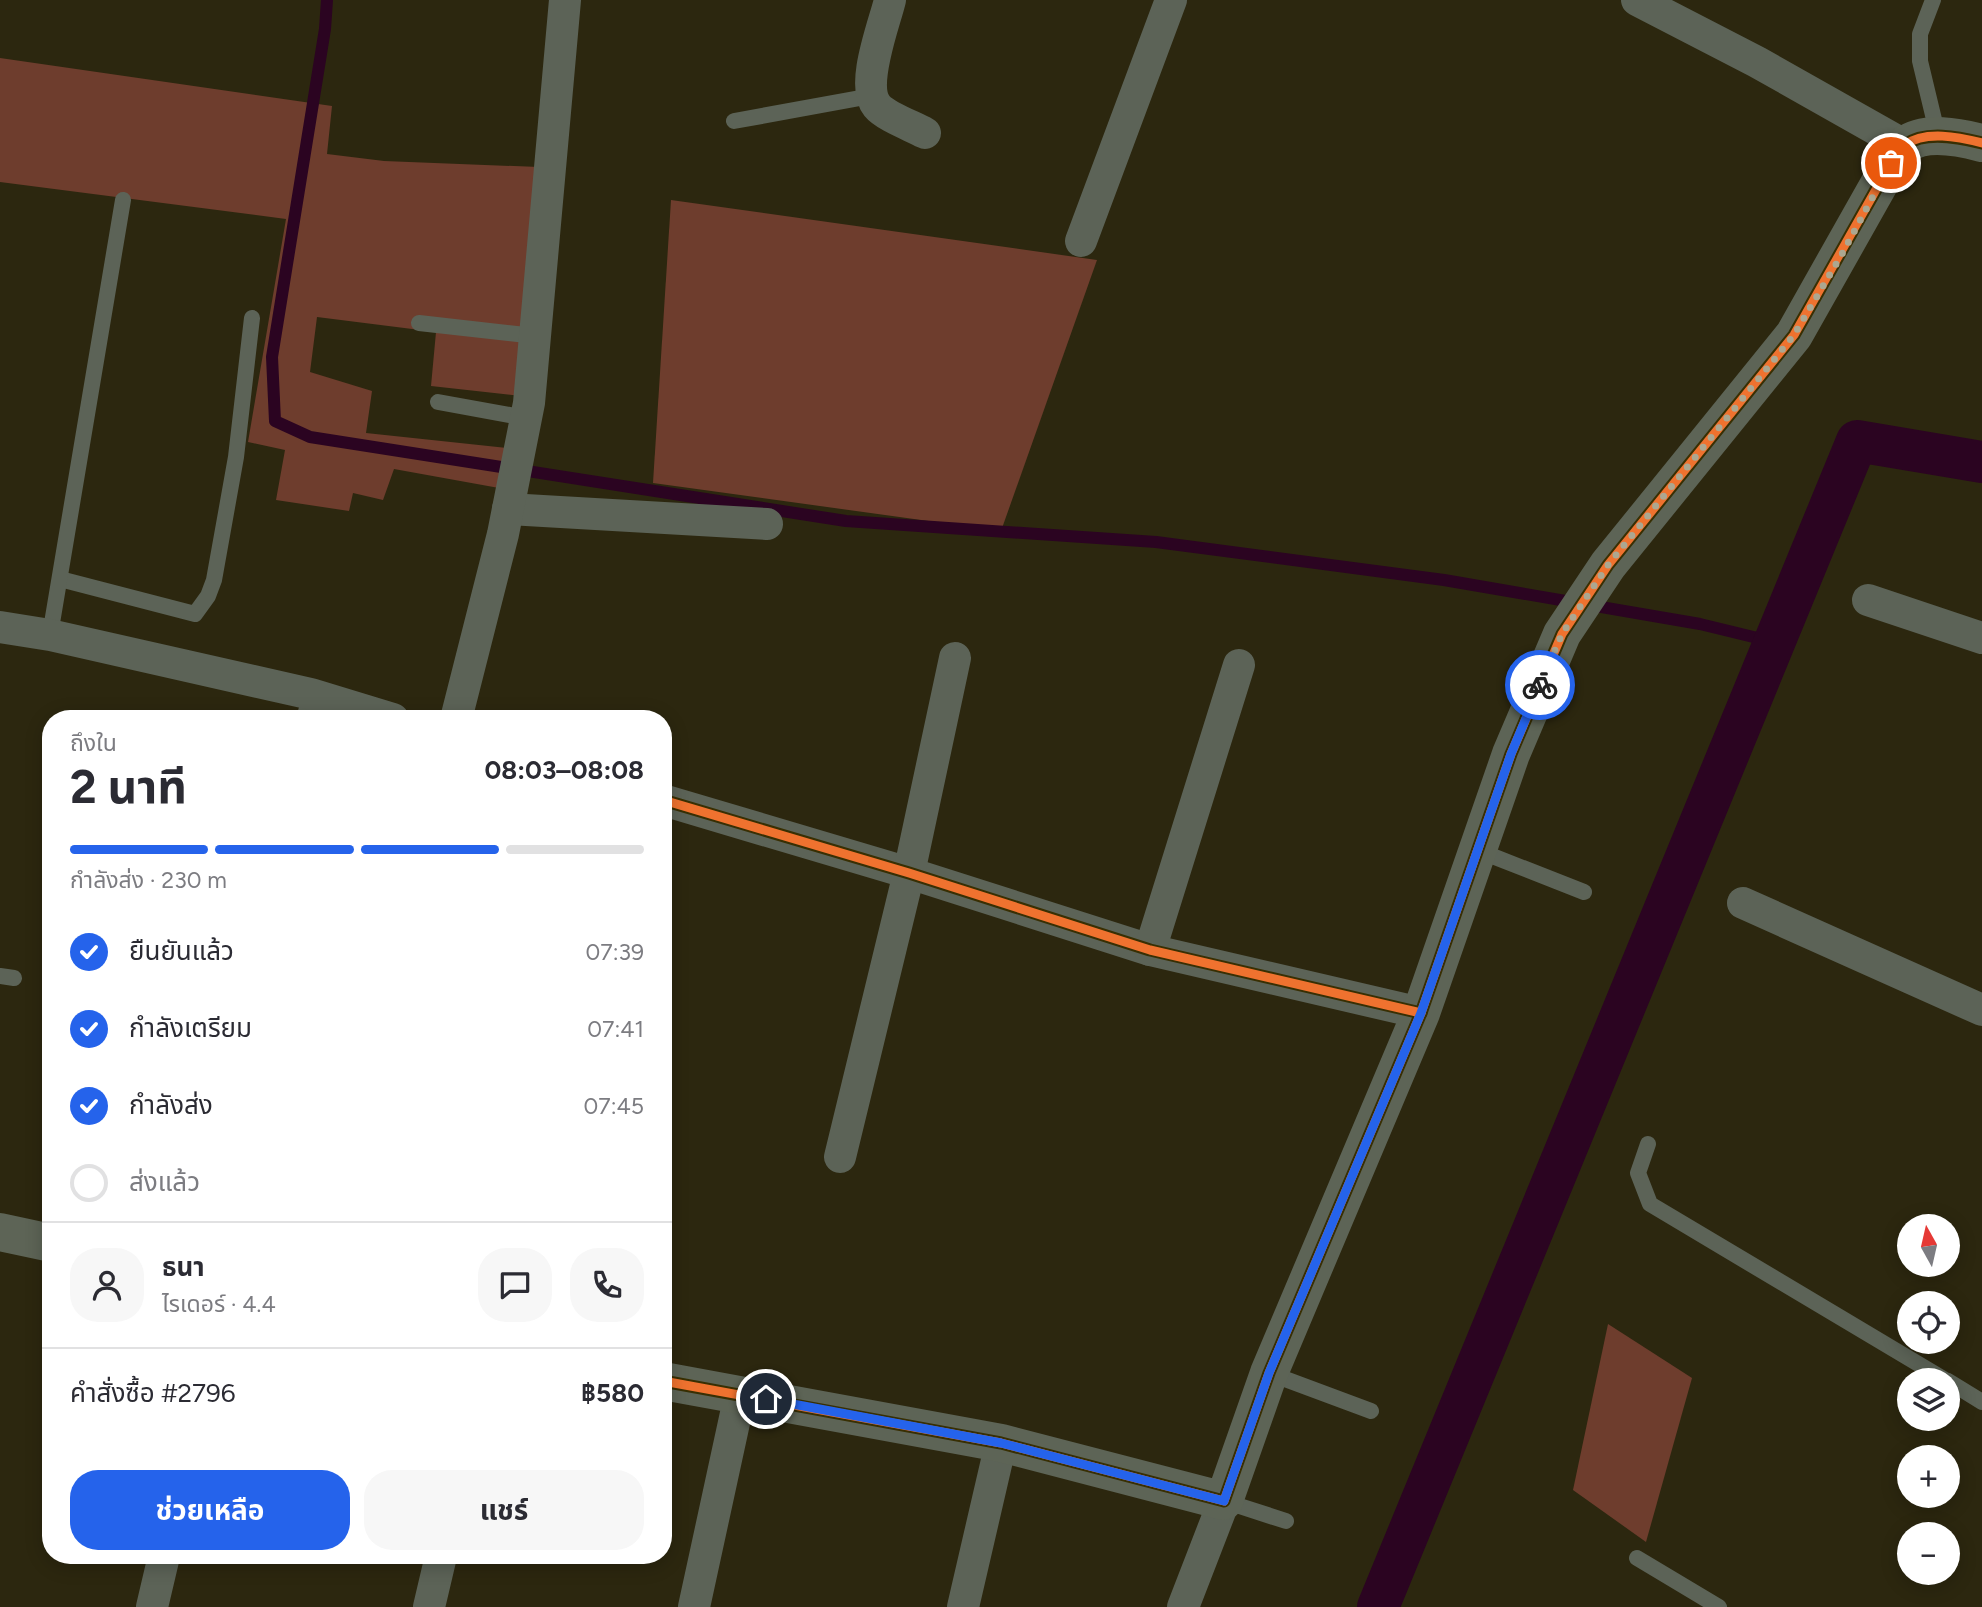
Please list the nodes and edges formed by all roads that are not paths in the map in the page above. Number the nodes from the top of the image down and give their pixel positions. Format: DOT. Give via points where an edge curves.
graph roads {
  1 [pos="565,0"];
  2 [pos="890,0"];
  3 [pos="1171,0"];
  4 [pos="1933,0"];
  5 [pos="1640,1"];
  6 [pos="871,96"];
  7 [pos="734,121"];
  8 [pos="925,133"];
  9 [pos="1921,141"];
  10 [pos="1982,143"];
  11 [pos="123,200"];
  12 [pos="1081,241"];
  13 [pos="252,318"];
  14 [pos="419,323"];
  15 [pos="534,336"];
  16 [pos="438,402"];
  17 [pos="524,430"];
  18 [pos="510,501"];
  19 [pos="767,524"];
  20 [pos="60,579"];
  21 [pos="1868,600"];
  22 [pos="0,626"];
  23 [pos="50,635"];
  24 [pos="1982,638"];
  25 [pos="955,658"];
  26 [pos="1239,665"];
  27 [pos="308,707"];
  28 [pos="329,710"];
  29 [pos="458,710"];
  30 [pos="672,803"];
  31 [pos="1477,850"];
  32 [pos="909,873"];
  33 [pos="1584,892"];
  34 [pos="1743,903"];
  35 [pos="1150,950"];
  36 [pos="1982,1010"];
  37 [pos="1421,1013"];
  38 [pos="1648,1144"];
  39 [pos="840,1157"];
  40 [pos="0,1232"];
  41 [pos="42,1241"];
  42 [pos="1925,1368"];
  43 [pos="1269,1373"];
  44 [pos="672,1383"];
  45 [pos="1960,1389"];
  46 [pos="740,1395"];
  47 [pos="1982,1402"];
  48 [pos="1371,1411"];
  49 [pos="1001,1443"];
  50 [pos="1224,1501"];
  51 [pos="1286,1521"];
  52 [pos="1637,1558"];
  53 [pos="162,1564"];
  54 [pos="439,1564"];
  55 [pos="152,1607"];
  56 [pos="429,1607"];
  57 [pos="694,1607"];
  58 [pos="963,1607"];
  59 [pos="1184,1607"];
  60 [pos="1719,1607"];
  1 -- 15 [label="street"];
  2 -- 6 [label="street" via="869,81"];
  3 -- 12 [label="street"];
  4 -- 9 [label="lane" via="1920,34"];
  5 -- 9 [label="street"];
  6 -- 7 [label="lane"];
  6 -- 8 [label="street" via="878,108"];
  9 -- 10 [label="street" via="1959,137"];
  9 -- 31 [label="street" via="1891,163 1794,335 1608,565 1562,634 1511,754"];
  11 -- 20 [label="lane"];
  13 -- 20 [label="lane" via="236,457 214,580 195,614"];
  14 -- 15 [label="lane"];
  15 -- 17 [label="street"];
  16 -- 17 [label="lane"];
  17 -- 18 [label="street"];
  18 -- 19 [label="street"];
  18 -- 29 [label="street"];
  20 -- 23 [label="lane"];
  21 -- 24 [label="street"];
  22 -- 23 [label="street"];
  23 -- 27 [label="street"];
  25 -- 32 [label="street"];
  26 -- 35 [label="street"];
  27 -- 28 [label="street"];
  30 -- 32 [label="street"];
  31 -- 33 [label="lane"];
  31 -- 37 [label="street"];
  32 -- 35 [label="street"];
  32 -- 39 [label="street"];
  34 -- 36 [label="street"];
  35 -- 37 [label="street"];
  37 -- 43 [label="street"];
  38 -- 42 [label="lane" via="1638,1173 1650,1204"];
  40 -- 41 [label="street"];
  43 -- 48 [label="lane"];
  43 -- 50 [label="street"];
  44 -- 46 [label="street"];
  45 -- 47 [label="lane"];
  46 -- 49 [label="street"];
  46 -- 57 [label="street"];
  49 -- 50 [label="street"];
  49 -- 58 [label="street"];
  50 -- 51 [label="lane"];
  50 -- 59 [label="street"];
  52 -- 60 [label="lane"];
  53 -- 55 [label="street"];
  54 -- 56 [label="street"];
}
